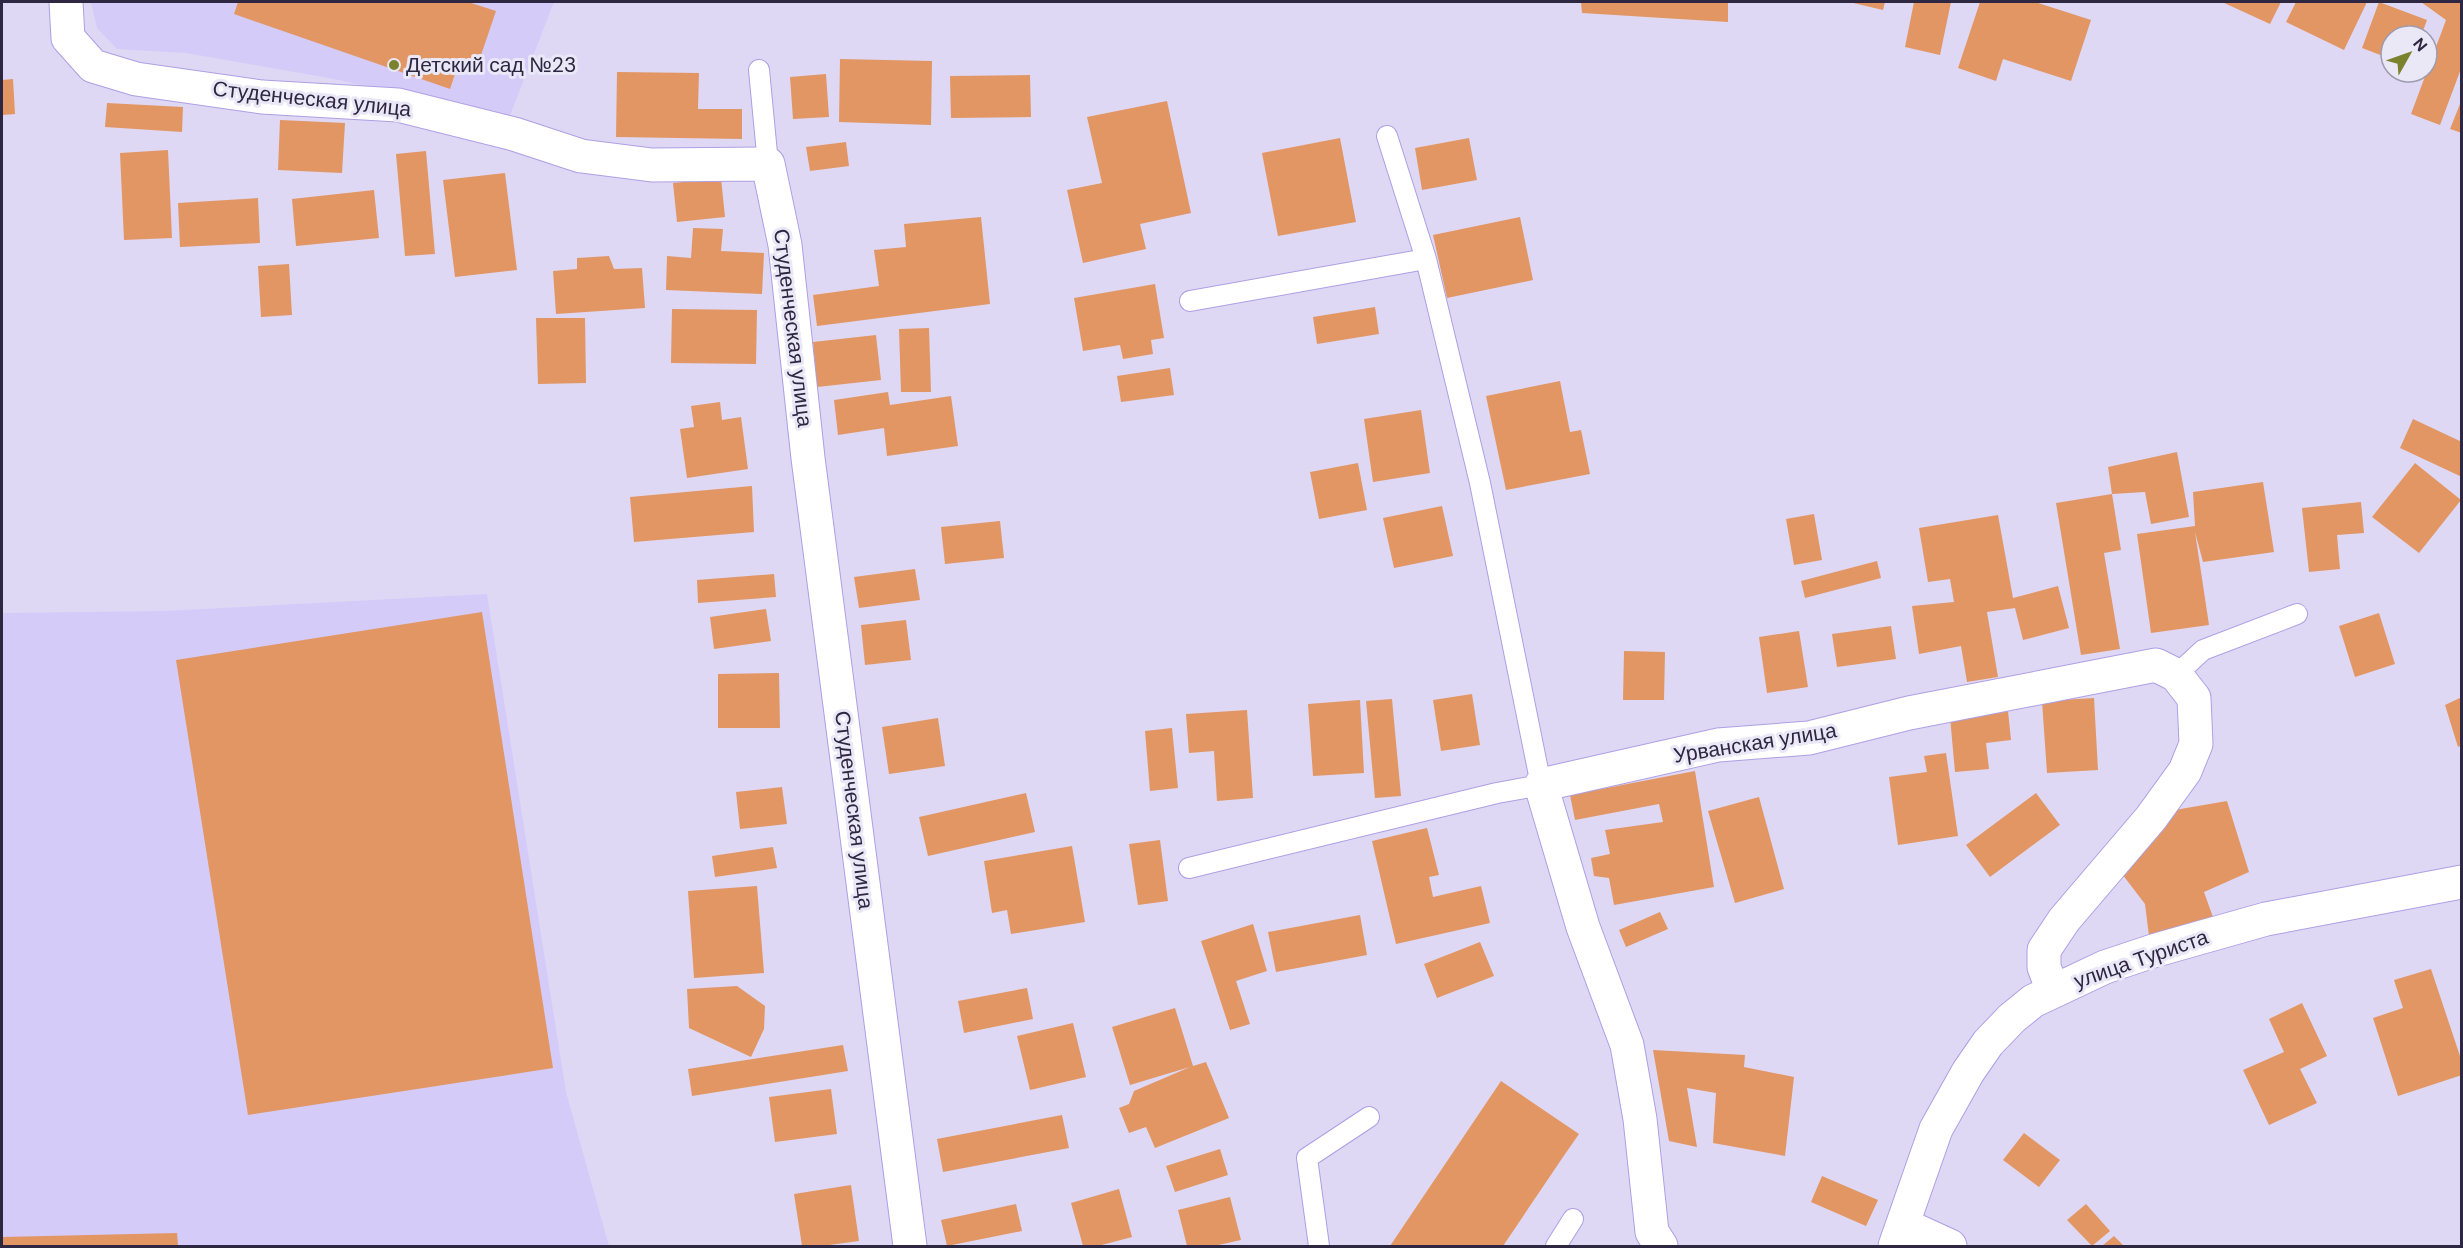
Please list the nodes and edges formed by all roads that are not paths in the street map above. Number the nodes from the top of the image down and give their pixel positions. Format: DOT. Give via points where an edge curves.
graph roads {
  1 [pos="66,2"];
  2 [pos="759,70"];
  3 [pos="1387,136"];
  4 [pos="768,164"];
  5 [pos="1426,259"];
  6 [pos="1190,301"];
  7 [pos="2298,614"];
  8 [pos="2176,675"];
  9 [pos="1541,785"];
  10 [pos="1189,868"];
  11 [pos="2462,882"];
  12 [pos="2053,991"];
  13 [pos="1369,1116"];
  14 [pos="1573,1219"];
  15 [pos="1899,1236"];
  16 [pos="910,1246"];
  17 [pos="1319,1246"];
  18 [pos="1556,1246"];
  19 [pos="1661,1246"];
  20 [pos="1950,1246"];
  1 -- 4 [label="street, Студенческая улица" via="68,38 93,66 136,79 262,97 398,105 514,134 581,156 652,165"];
  2 -- 4 [label="lane"];
  3 -- 5 [label="lane"];
  4 -- 16 [label="street, Студенческая улица" via="785,245 808,458"];
  5 -- 6 [label="lane"];
  5 -- 9 [label="lane" via="1480,483"];
  7 -- 8 [label="lane" via="2203,650"];
  8 -- 9 [label="street, Урванская улица" via="2156,666 1909,713 1809,738 1718,745"];
  8 -- 12 [label="street" via="2194,698 2196,744 2185,771 2151,818 2064,920 2044,950 2044,967"];
  9 -- 10 [label="lane"];
  9 -- 19 [label="street" via="1583,927 1627,1045 1640,1119 1652,1232"];
  11 -- 12 [label="street, улица Туриста" via="2266,919 2104,967"];
  12 -- 15 [label="street, улица Туриста" via="2012,1017 1968,1072 1936,1129"];
  13 -- 17 [label="lane" via="1307,1158"];
  14 -- 18 [label="lane"];
  15 -- 20 [label="street"];
}
